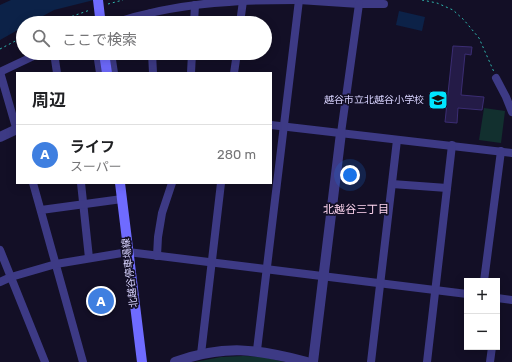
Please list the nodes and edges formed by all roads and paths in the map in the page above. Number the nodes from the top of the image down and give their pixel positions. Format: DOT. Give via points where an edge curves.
graph roads {
  1 [pos="123,0"];
  2 [pos="298,0"];
  3 [pos="422,0"];
  4 [pos="243,1"];
  5 [pos="101,2"];
  6 [pos="360,4"];
  7 [pos="384,4"];
  8 [pos="195,6"];
  9 [pos="90,10"];
  10 [pos="151,13"];
  11 [pos="73,16"];
  12 [pos="101,16"];
  13 [pos="140,16"];
  14 [pos="151,16"];
  15 [pos="194,16"];
  16 [pos="241,16"];
  17 [pos="16,41"];
  18 [pos="0,49"];
  19 [pos="25,60"];
  20 [pos="55,60"];
  21 [pos="99,60"];
  22 [pos="105,60"];
  23 [pos="112,60"];
  24 [pos="152,60"];
  25 [pos="192,60"];
  26 [pos="236,60"];
  27 [pos="0,72"];
  28 [pos="57,72"];
  29 [pos="100,72"];
  30 [pos="107,72"];
  31 [pos="114,72"];
  32 [pos="153,72"];
  33 [pos="191,72"];
  34 [pos="234,72"];
  35 [pos="496,78"];
  36 [pos="512,112"];
  37 [pos="272,125"];
  38 [pos="284,126"];
  39 [pos="16,127"];
  40 [pos="16,130"];
  41 [pos="341,133"];
  42 [pos="0,137"];
  43 [pos="397,140"];
  44 [pos="452,145"];
  45 [pos="501,151"];
  46 [pos="512,153"];
  47 [pos="32,184"];
  48 [pos="81,184"];
  49 [pos="120,184"];
  50 [pos="172,184"];
  51 [pos="220,184"];
  52 [pos="392,184"];
  53 [pos="447,188"];
  54 [pos="122,199"];
  55 [pos="83,204"];
  56 [pos="41,210"];
  57 [pos="0,250"];
  58 [pos="128,252"];
  59 [pos="158,256"];
  60 [pos="89,258"];
  61 [pos="211,262"];
  62 [pos="56,264"];
  63 [pos="266,269"];
  64 [pos="323,276"];
  65 [pos="11,277"];
  66 [pos="484,278"];
  67 [pos="0,282"];
  68 [pos="380,283"];
  69 [pos="435,290"];
  70 [pos="464,294"];
  71 [pos="500,300"];
  72 [pos="512,300"];
  73 [pos="257,350"];
  74 [pos="492,350"];
  75 [pos="201,354"];
  76 [pos="45,362"];
  77 [pos="83,362"];
  78 [pos="142,362"];
  79 [pos="175,362"];
  80 [pos="307,362"];
  81 [pos="313,362"];
  82 [pos="371,362"];
  83 [pos="427,362"];
  84 [pos="490,362"];
  1 -- 5 [label="path"];
  2 -- 4 [label="street"];
  2 -- 6 [label="street"];
  2 -- 38 [label="street"];
  3 -- 35 [label="path" via="453,10 464,20 479,38"];
  4 -- 8 [label="street"];
  4 -- 16 [label="street"];
  5 -- 12 [label="main road, bridge"];
  6 -- 7 [label="street"];
  6 -- 41 [label="street"];
  8 -- 10 [label="street"];
  8 -- 15 [label="street"];
  9 -- 11 [label="path"];
  10 -- 13 [label="street"];
  10 -- 14 [label="street"];
  17 -- 18 [label="path"];
  19 -- 27 [label="street"];
  20 -- 28 [label="street"];
  21 -- 29 [label="street"];
  22 -- 30 [label="main road"];
  23 -- 31 [label="street"];
  24 -- 32 [label="street"];
  25 -- 33 [label="street"];
  26 -- 34 [label="street"];
  27 -- 39 [label="street"];
  35 -- 36 [label="street"];
  37 -- 38 [label="street"];
  38 -- 41 [label="street"];
  38 -- 63 [label="street"];
  40 -- 42 [label="street"];
  41 -- 43 [label="street"];
  41 -- 64 [label="street"];
  43 -- 44 [label="street"];
  43 -- 52 [label="street"];
  44 -- 45 [label="street"];
  44 -- 53 [label="street"];
  45 -- 46 [label="street"];
  45 -- 66 [label="street"];
  47 -- 56 [label="street"];
  48 -- 55 [label="street"];
  49 -- 54 [label="main road, 北越谷停車場線"];
  50 -- 59 [label="street" via="162,213"];
  51 -- 61 [label="street"];
  52 -- 53 [label="street"];
  52 -- 68 [label="street"];
  53 -- 69 [label="street"];
  54 -- 55 [label="street"];
  54 -- 58 [label="main road, 北越谷停車場線"];
  55 -- 56 [label="street"];
  55 -- 60 [label="street"];
  56 -- 62 [label="street"];
  57 -- 65 [label="street"];
  58 -- 59 [label="street"];
  58 -- 60 [label="street"];
  58 -- 78 [label="main road, 北越谷停車場線"];
  59 -- 61 [label="street"];
  60 -- 62 [label="street"];
  61 -- 63 [label="street"];
  61 -- 75 [label="street"];
  62 -- 65 [label="street"];
  62 -- 77 [label="street"];
  63 -- 64 [label="street"];
  63 -- 73 [label="street"];
  64 -- 68 [label="street"];
  64 -- 81 [label="street"];
  65 -- 67 [label="street"];
  65 -- 76 [label="street"];
  68 -- 69 [label="street"];
  68 -- 82 [label="street"];
  69 -- 70 [label="street"];
  69 -- 83 [label="street"];
  71 -- 72 [label="street"];
  73 -- 75 [label="street" via="227,350"];
  73 -- 80 [label="street"];
  74 -- 84 [label="street"];
  75 -- 79 [label="street"];
}
